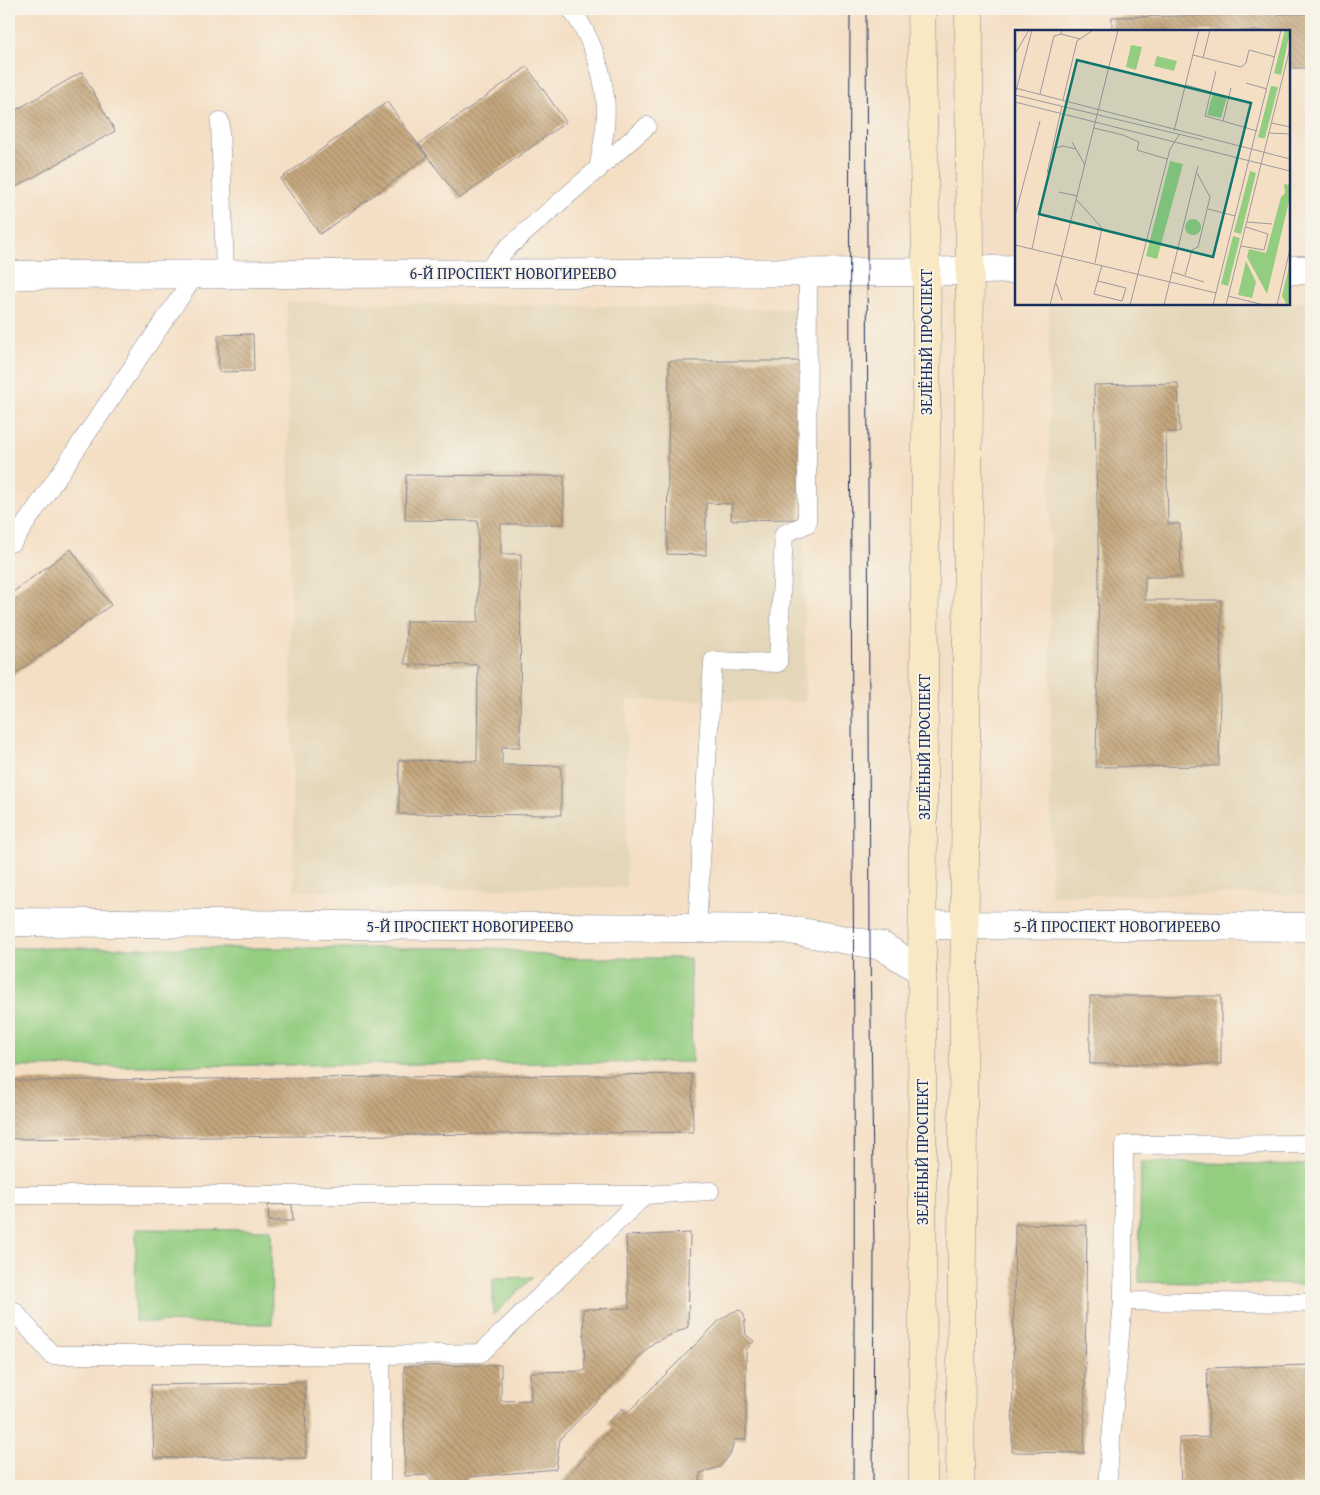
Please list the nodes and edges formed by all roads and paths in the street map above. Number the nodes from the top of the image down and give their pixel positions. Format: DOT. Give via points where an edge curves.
graph roads {
  1 [pos="571,9"];
  2 [pos="921,9"];
  3 [pos="969,9"];
  4 [pos="220,121"];
  5 [pos="647,126"];
  6 [pos="598,170"];
  7 [pos="970,269"];
  8 [pos="1015,269"];
  9 [pos="1290,270"];
  10 [pos="1311,270"];
  11 [pos="808,272"];
  12 [pos="926,272"];
  13 [pos="196,274"];
  14 [pos="225,274"];
  15 [pos="484,274"];
  16 [pos="9,275"];
  17 [pos="9,542"];
  18 [pos="9,922"];
  19 [pos="923,925"];
  20 [pos="965,925"];
  21 [pos="1311,926"];
  22 [pos="697,928"];
  23 [pos="922,971"];
  24 [pos="1311,1144"];
  25 [pos="710,1191"];
  26 [pos="9,1195"];
  27 [pos="645,1195"];
  28 [pos="1123,1301"];
  29 [pos="1311,1303"];
  30 [pos="9,1311"];
  31 [pos="382,1355"];
  32 [pos="380,1486"];
  33 [pos="923,1486"];
  34 [pos="960,1486"];
  35 [pos="1108,1486"];
  1 -- 6 [label="lane" via="596,58 606,98"];
  2 -- 12 [label="main road, ЗЕЛЁНЫЙ ПРОСПЕКТ"];
  3 -- 7 [label="main road"];
  4 -- 14 [label="lane"];
  5 -- 6 [label="lane"];
  6 -- 15 [label="lane" via="506,249"];
  7 -- 8 [label="street, 6-Й ПРОСПЕКТ НОВОГИРЕЕВО"];
  7 -- 12 [label="street, 6-Й ПРОСПЕКТ НОВОГИРЕЕВО"];
  7 -- 20 [label="main road"];
  9 -- 10 [label="street"];
  11 -- 12 [label="street, 6-Й ПРОСПЕКТ НОВОГИРЕЕВО"];
  11 -- 15 [label="street, 6-Й ПРОСПЕКТ НОВОГИРЕЕВО"];
  11 -- 22 [label="lane" via="807,524 784,534 778,663 713,661"];
  12 -- 19 [label="main road, ЗЕЛЁНЫЙ ПРОСПЕКТ"];
  13 -- 14 [label="street, 6-Й ПРОСПЕКТ НОВОГИРЕЕВО"];
  13 -- 16 [label="street, 6-Й ПРОСПЕКТ НОВОГИРЕЕВО"];
  13 -- 17 [label="lane"];
  14 -- 15 [label="street, 6-Й ПРОСПЕКТ НОВОГИРЕЕВО"];
  18 -- 22 [label="street, 5-Й ПРОСПЕКТ НОВОГИРЕЕВО"];
  19 -- 20 [label="street, 5-Й ПРОСПЕКТ НОВОГИРЕЕВО"];
  19 -- 23 [label="main road, ЗЕЛЁНЫЙ ПРОСПЕКТ"];
  20 -- 21 [label="street, 5-Й ПРОСПЕКТ НОВОГИРЕЕВО"];
  20 -- 34 [label="main road"];
  22 -- 23 [label="street, 5-Й ПРОСПЕКТ НОВОГИРЕЕВО" via="784,929 882,946"];
  23 -- 33 [label="main road, ЗЕЛЁНЫЙ ПРОСПЕКТ"];
  24 -- 28 [label="lane" via="1124,1145"];
  25 -- 27 [label="lane"];
  26 -- 27 [label="lane"];
  27 -- 31 [label="lane" via="481,1352"];
  28 -- 29 [label="lane"];
  28 -- 35 [label="lane"];
  30 -- 31 [label="lane" via="14,1311 52,1355"];
  31 -- 32 [label="lane"];
}
